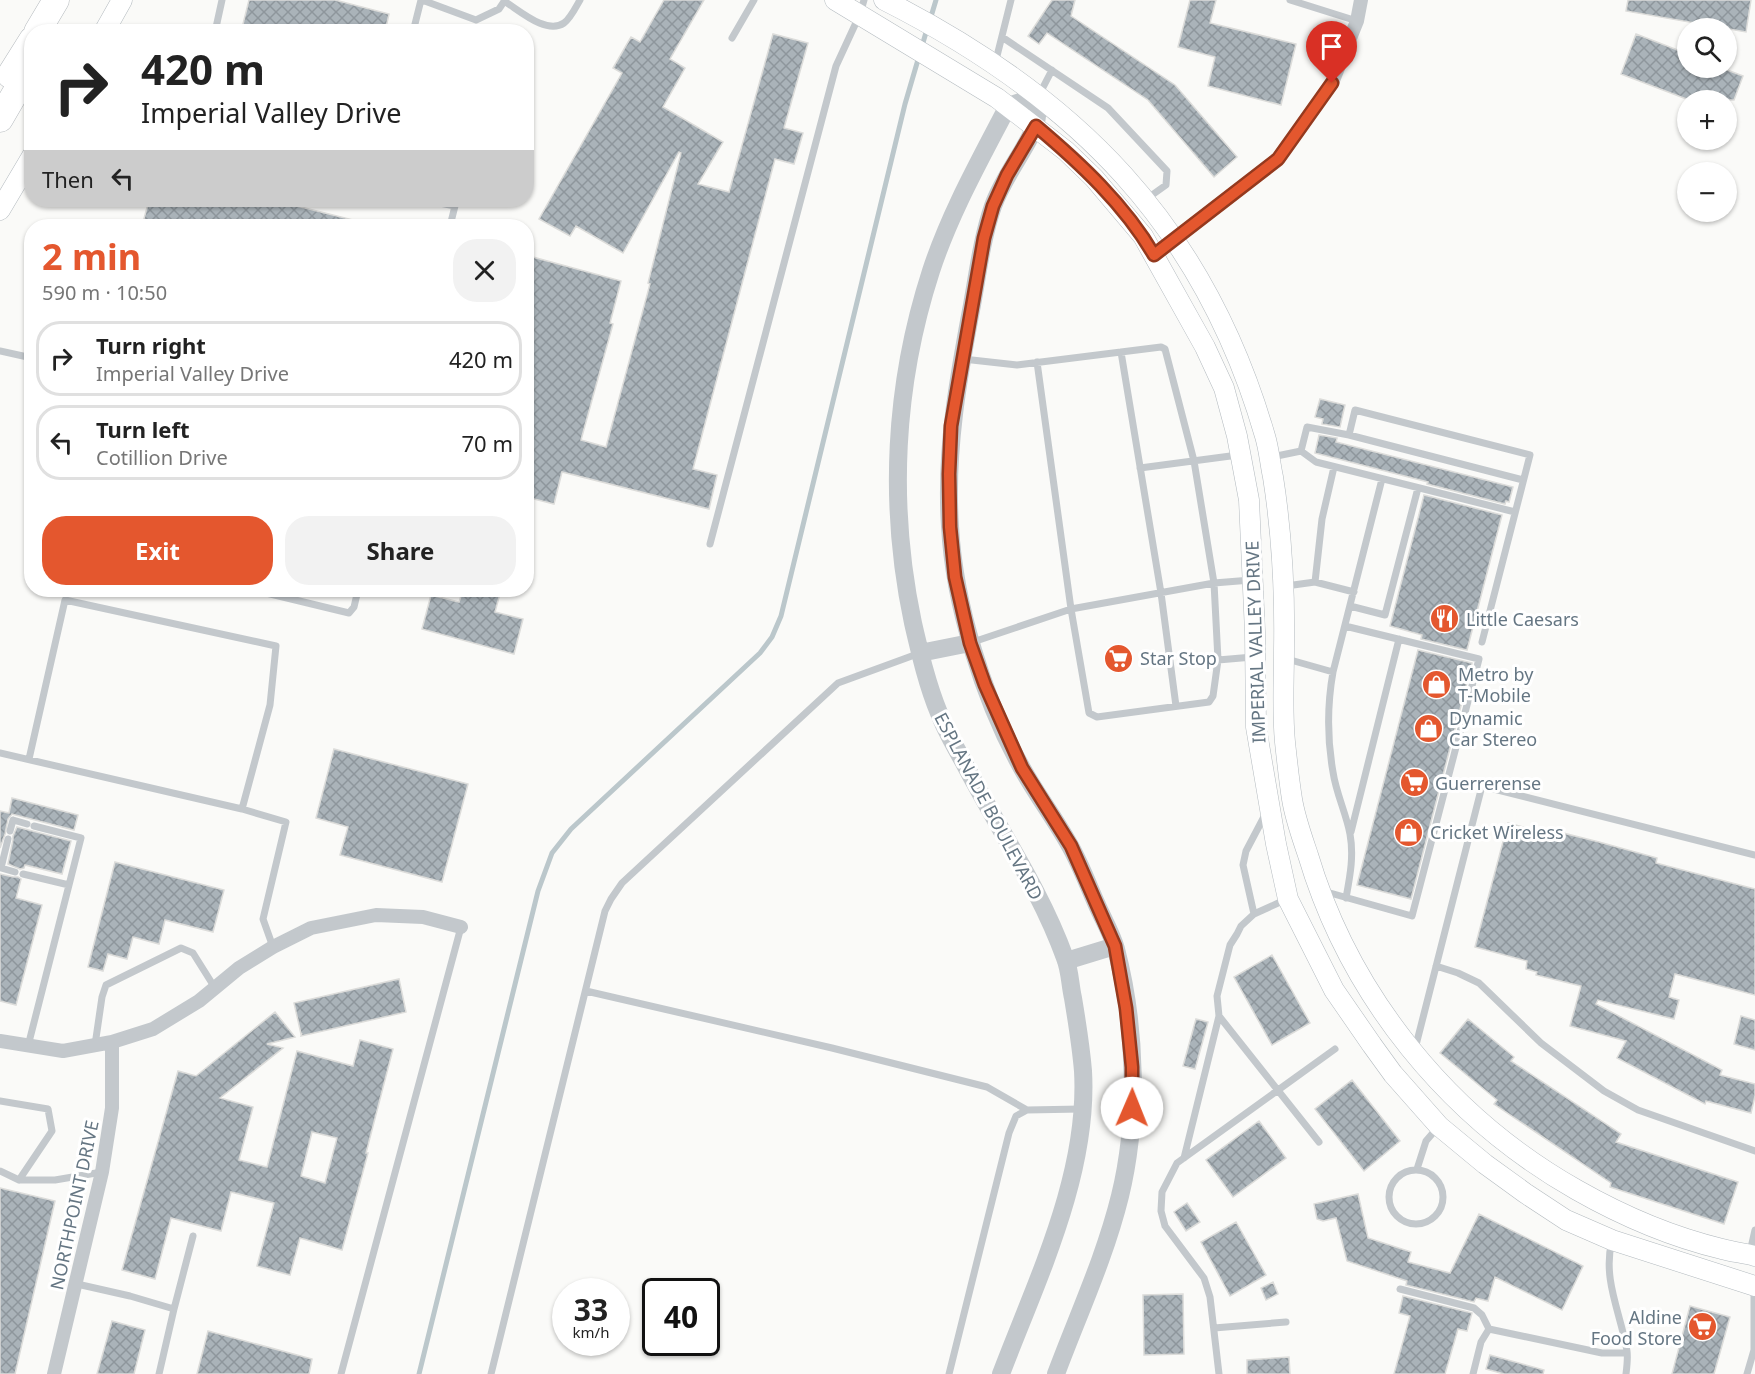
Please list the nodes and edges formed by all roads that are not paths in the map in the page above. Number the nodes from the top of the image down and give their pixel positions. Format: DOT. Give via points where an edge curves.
graph roads {
  1 [pos="56,0"];
  2 [pos="63,0"];
  3 [pos="122,0"];
  4 [pos="222,0"];
  5 [pos="422,0"];
  6 [pos="580,0"];
  7 [pos="754,0"];
  8 [pos="835,0"];
  9 [pos="1011,0"];
  10 [pos="1290,0"];
  11 [pos="1361,0"];
  12 [pos="504,1"];
  13 [pos="891,3"];
  14 [pos="862,7"];
  15 [pos="1356,21"];
  16 [pos="42,24"];
  17 [pos="53,24"];
  18 [pos="108,24"];
  19 [pos="217,24"];
  20 [pos="415,24"];
  21 [pos="1002,37"];
  22 [pos="732,38"];
  23 [pos="24,52"];
  24 [pos="995,64"];
  25 [pos="1052,70"];
  26 [pos="24,78"];
  27 [pos="0,90"];
  28 [pos="1039,96"];
  29 [pos="1008,106"];
  30 [pos="0,119"];
  31 [pos="1036,126"];
  32 [pos="24,170"];
  33 [pos="1145,200"];
  34 [pos="0,210"];
  35 [pos="1176,239"];
  36 [pos="1154,255"];
  37 [pos="0,351"];
  38 [pos="1121,352"];
  39 [pos="24,356"];
  40 [pos="962,359"];
  41 [pos="1037,362"];
  42 [pos="1244,368"];
  43 [pos="1220,379"];
  44 [pos="1349,435"];
  45 [pos="1301,451"];
  46 [pos="1241,455"];
  47 [pos="1269,458"];
  48 [pos="1194,461"];
  49 [pos="1334,467"];
  50 [pos="1140,468"];
  51 [pos="1382,479"];
  52 [pos="1523,480"];
  53 [pos="1418,488"];
  54 [pos="1515,512"];
  55 [pos="710,544"];
  56 [pos="1253,579"];
  57 [pos="1315,582"];
  58 [pos="1214,583"];
  59 [pos="1285,586"];
  60 [pos="1354,592"];
  61 [pos="1161,593"];
  62 [pos="284,597"];
  63 [pos="356,597"];
  64 [pos="1350,606"];
  65 [pos="1071,609"];
  66 [pos="1345,626"];
  67 [pos="1399,639"];
  68 [pos="1482,642"];
  69 [pos="970,643"];
  70 [pos="920,653"];
  71 [pos="1256,657"];
  72 [pos="1284,659"];
  73 [pos="1218,660"];
  74 [pos="1333,672"];
  75 [pos="1176,706"];
  76 [pos="0,753"];
  77 [pos="29,759"];
  78 [pos="1269,808"];
  79 [pos="242,809"];
  80 [pos="10,831"];
  81 [pos="1350,834"];
  82 [pos="8,839"];
  83 [pos="1755,855"];
  84 [pos="69,885"];
  85 [pos="1318,890"];
  86 [pos="1347,898"];
  87 [pos="1288,899"];
  88 [pos="1254,914"];
  89 [pos="461,927"];
  90 [pos="1115,946"];
  91 [pos="273,947"];
  92 [pos="1066,961"];
  93 [pos="1436,966"];
  94 [pos="214,988"];
  95 [pos="586,991"];
  96 [pos="1219,1016"];
  97 [pos="0,1041"];
  98 [pos="112,1042"];
  99 [pos="95,1045"];
  100 [pos="28,1046"];
  101 [pos="1335,1049"];
  102 [pos="1414,1053"];
  103 [pos="1278,1090"];
  104 [pos="0,1101"];
  105 [pos="1460,1105"];
  106 [pos="1081,1109"];
  107 [pos="1027,1110"];
  108 [pos="1439,1125"];
  109 [pos="1319,1142"];
  110 [pos="1755,1151"];
  111 [pos="1184,1158"];
  112 [pos="1417,1169"];
  113 [pos="0,1171"];
  114 [pos="102,1172"];
  115 [pos="19,1180"];
  116 [pos="1623,1213"];
  117 [pos="1755,1230"];
  118 [pos="193,1236"];
  119 [pos="1612,1240"];
  120 [pos="1752,1255"];
  121 [pos="77,1284"];
  122 [pos="1754,1286"];
  123 [pos="1400,1289"];
  124 [pos="174,1309"];
  125 [pos="1286,1322"];
  126 [pos="1214,1328"];
  127 [pos="1489,1329"];
  128 [pos="1754,1350"];
  129 [pos="1627,1353"];
  130 [pos="54,1374"];
  131 [pos="159,1374"];
  132 [pos="341,1374"];
  133 [pos="491,1374"];
  134 [pos="949,1374"];
  135 [pos="1001,1374"];
  136 [pos="1056,1374"];
  137 [pos="1219,1374"];
  138 [pos="1473,1374"];
  139 [pos="1626,1374"];
  140 [pos="1748,1374"];
  1 -- 16 [label="highway"];
  2 -- 17 [label="highway"];
  3 -- 18 [label="main road"];
  4 -- 19 [label="lane"];
  5 -- 12 [label="lane" via="476,20 499,9"];
  5 -- 20 [label="lane"];
  6 -- 12 [label="lane" via="566,23 555,27 544,26"];
  7 -- 22 [label="lane"];
  8 -- 14 [label="main road, IMPERIAL VALLEY DRIVE"];
  9 -- 21 [label="lane"];
  10 -- 15 [label="lane"];
  11 -- 15 [label="street"];
  13 -- 24 [label="main road, IMPERIAL VALLEY DRIVE"];
  14 -- 29 [label="main road, IMPERIAL VALLEY DRIVE" via="891,33"];
  14 -- 55 [label="lane" via="836,66"];
  15 -- 35 [label="street" via="1332,83 1278,159"];
  21 -- 24 [label="lane"];
  21 -- 25 [label="lane"];
  23 -- 27 [label="highway"];
  24 -- 28 [label="main road, IMPERIAL VALLEY DRIVE"];
  25 -- 28 [label="lane"];
  25 -- 33 [label="lane" via="1108,108 1167,171 1166,185"];
  26 -- 30 [label="highway"];
  28 -- 29 [label="street"];
  28 -- 31 [label="street"];
  28 -- 33 [label="main road, IMPERIAL VALLEY DRIVE" via="1095,144"];
  29 -- 31 [label="main road, IMPERIAL VALLEY DRIVE"];
  29 -- 70 [label="street, ESPLANADE BOULEVARD" via="967,184 932,270 916,322 905,382 898,456 900,539"];
  31 -- 36 [label="main road, IMPERIAL VALLEY DRIVE" via="1094,178 1143,236"];
  31 -- 40 [label="street" via="993,206"];
  32 -- 34 [label="main road"];
  33 -- 35 [label="main road, IMPERIAL VALLEY DRIVE"];
  35 -- 36 [label="street"];
  35 -- 42 [label="main road, IMPERIAL VALLEY DRIVE"];
  36 -- 43 [label="main road, IMPERIAL VALLEY DRIVE"];
  37 -- 39 [label="lane"];
  38 -- 41 [label="lane"];
  38 -- 48 [label="lane" via="1165,349"];
  38 -- 50 [label="lane"];
  40 -- 41 [label="lane" via="1006,365"];
  40 -- 69 [label="street" via="951,426 950,527 955,577"];
  41 -- 65 [label="lane"];
  42 -- 43 [label="main road"];
  42 -- 47 [label="main road, IMPERIAL VALLEY DRIVE"];
  43 -- 46 [label="main road, IMPERIAL VALLEY DRIVE"];
  44 -- 45 [label="lane" via="1307,427"];
  44 -- 52 [label="lane"];
  44 -- 52 [label="lane" via="1355,410 1530,455"];
  45 -- 47 [label="lane"];
  45 -- 49 [label="lane" via="1316,462"];
  46 -- 48 [label="lane"];
  46 -- 56 [label="main road, IMPERIAL VALLEY DRIVE" via="1249,500"];
  47 -- 59 [label="main road, IMPERIAL VALLEY DRIVE"];
  48 -- 50 [label="lane"];
  48 -- 58 [label="lane"];
  49 -- 51 [label="lane"];
  49 -- 57 [label="lane" via="1322,519"];
  50 -- 61 [label="lane"];
  51 -- 53 [label="lane"];
  51 -- 60 [label="lane"];
  52 -- 54 [label="lane"];
  53 -- 54 [label="lane"];
  53 -- 64 [label="lane" via="1385,615"];
  54 -- 68 [label="lane"];
  56 -- 58 [label="lane"];
  56 -- 71 [label="main road, IMPERIAL VALLEY DRIVE"];
  57 -- 59 [label="lane"];
  57 -- 60 [label="lane"];
  58 -- 61 [label="lane"];
  58 -- 73 [label="lane"];
  59 -- 72 [label="main road, IMPERIAL VALLEY DRIVE"];
  60 -- 64 [label="lane"];
  61 -- 65 [label="lane"];
  61 -- 75 [label="lane"];
  62 -- 63 [label="lane" via="349,613"];
  64 -- 66 [label="lane"];
  65 -- 69 [label="lane"];
  65 -- 75 [label="lane" via="1089,713 1097,717"];
  66 -- 67 [label="lane"];
  66 -- 74 [label="lane"];
  67 -- 81 [label="lane"];
  67 -- 86 [label="lane" via="1479,659 1412,916"];
  69 -- 70 [label="street"];
  69 -- 90 [label="street" via="1022,768 1071,846"];
  70 -- 92 [label="street, ESPLANADE BOULEVARD" via="939,713 1026,871"];
  70 -- 95 [label="lane" via="838,684 622,883 606,911"];
  71 -- 72 [label="main road"];
  71 -- 73 [label="lane"];
  71 -- 78 [label="main road, IMPERIAL VALLEY DRIVE" via="1256,727"];
  72 -- 74 [label="lane"];
  72 -- 85 [label="main road, IMPERIAL VALLEY DRIVE" via="1285,736 1292,803"];
  73 -- 75 [label="lane" via="1212,700"];
  74 -- 81 [label="lane" via="1328,729 1333,774"];
  76 -- 77 [label="lane"];
  77 -- 79 [label="lane"];
  77 -- 79 [label="lane" via="65,600 276,646 270,705"];
  78 -- 87 [label="main road, IMPERIAL VALLEY DRIVE"];
  78 -- 88 [label="lane" via="1243,865"];
  79 -- 91 [label="lane" via="286,822 263,919"];
  80 -- 84 [label="lane" via="13,820 81,838"];
  81 -- 86 [label="lane" via="1353,861"];
  82 -- 84 [label="lane" via="1,868"];
  83 -- 93 [label="lane" via="1482,786"];
  84 -- 100 [label="lane"];
  85 -- 86 [label="lane"];
  85 -- 87 [label="main road"];
  85 -- 102 [label="main road, IMPERIAL VALLEY DRIVE" via="1367,987"];
  87 -- 88 [label="lane"];
  87 -- 108 [label="main road, IMPERIAL VALLEY DRIVE" via="1334,990 1393,1074"];
  88 -- 96 [label="lane" via="1230,945 1216,996"];
  89 -- 91 [label="street" via="423,917 376,915 311,928"];
  89 -- 132 [label="lane"];
  90 -- 92 [label="street"];
  90 -- 136 [label="street" via="1132,1067 1128,1151 1109,1233"];
  91 -- 94 [label="street"];
  92 -- 106 [label="street, ESPLANADE BOULEVARD" via="1083,1073"];
  93 -- 102 [label="lane"];
  93 -- 110 [label="lane" via="1479,983 1541,1043 1604,1091 1638,1110"];
  94 -- 98 [label="street" via="153,1029"];
  94 -- 99 [label="lane" via="193,953 181,948 106,985"];
  95 -- 107 [label="lane" via="987,1088"];
  95 -- 133 [label="lane"];
  96 -- 103 [label="lane"];
  96 -- 111 [label="lane"];
  97 -- 100 [label="street"];
  98 -- 99 [label="street"];
  98 -- 114 [label="street, NORTHPOINT DRIVE" via="112,1108"];
  99 -- 100 [label="street" via="63,1051"];
  101 -- 103 [label="lane"];
  102 -- 105 [label="main road, IMPERIAL VALLEY DRIVE"];
  103 -- 109 [label="lane"];
  103 -- 111 [label="lane"];
  104 -- 115 [label="lane" via="48,1109 52,1131"];
  105 -- 108 [label="main road"];
  105 -- 116 [label="main road, IMPERIAL VALLEY DRIVE" via="1537,1165"];
  106 -- 107 [label="lane"];
  106 -- 135 [label="street, ESPLANADE BOULEVARD" via="1065,1205"];
  107 -- 134 [label="lane" via="1016,1116 1009,1133"];
  108 -- 112 [label="lane" via="1426,1141"];
  108 -- 119 [label="main road, IMPERIAL VALLEY DRIVE" via="1525,1193 1566,1220"];
  111 -- 126 [label="lane" via="1177,1163 1162,1192 1161,1211 1165,1226 1204,1278"];
  112 -- 112 [label="lane" via="1394,1181 1389,1198 1396,1215 1411,1223 1428,1221 1441,1208 1443,1200 1439,1182"];
  113 -- 115 [label="lane"];
  114 -- 115 [label="lane" via="55,1180"];
  114 -- 121 [label="street, NORTHPOINT DRIVE"];
  116 -- 119 [label="main road"];
  116 -- 120 [label="main road, IMPERIAL VALLEY DRIVE" via="1720,1249"];
  117 -- 120 [label="lane"];
  118 -- 124 [label="lane"];
  119 -- 122 [label="main road, IMPERIAL VALLEY DRIVE"];
  119 -- 129 [label="lane" via="1608,1273"];
  121 -- 124 [label="lane"];
  121 -- 130 [label="street, NORTHPOINT DRIVE"];
  122 -- 128 [label="lane"];
  123 -- 127 [label="lane" via="1474,1308"];
  124 -- 131 [label="lane"];
  125 -- 126 [label="lane"];
  126 -- 137 [label="lane"];
  127 -- 129 [label="lane" via="1602,1353"];
  127 -- 138 [label="lane" via="1481,1342"];
  128 -- 140 [label="lane"];
  129 -- 139 [label="lane"];
}
